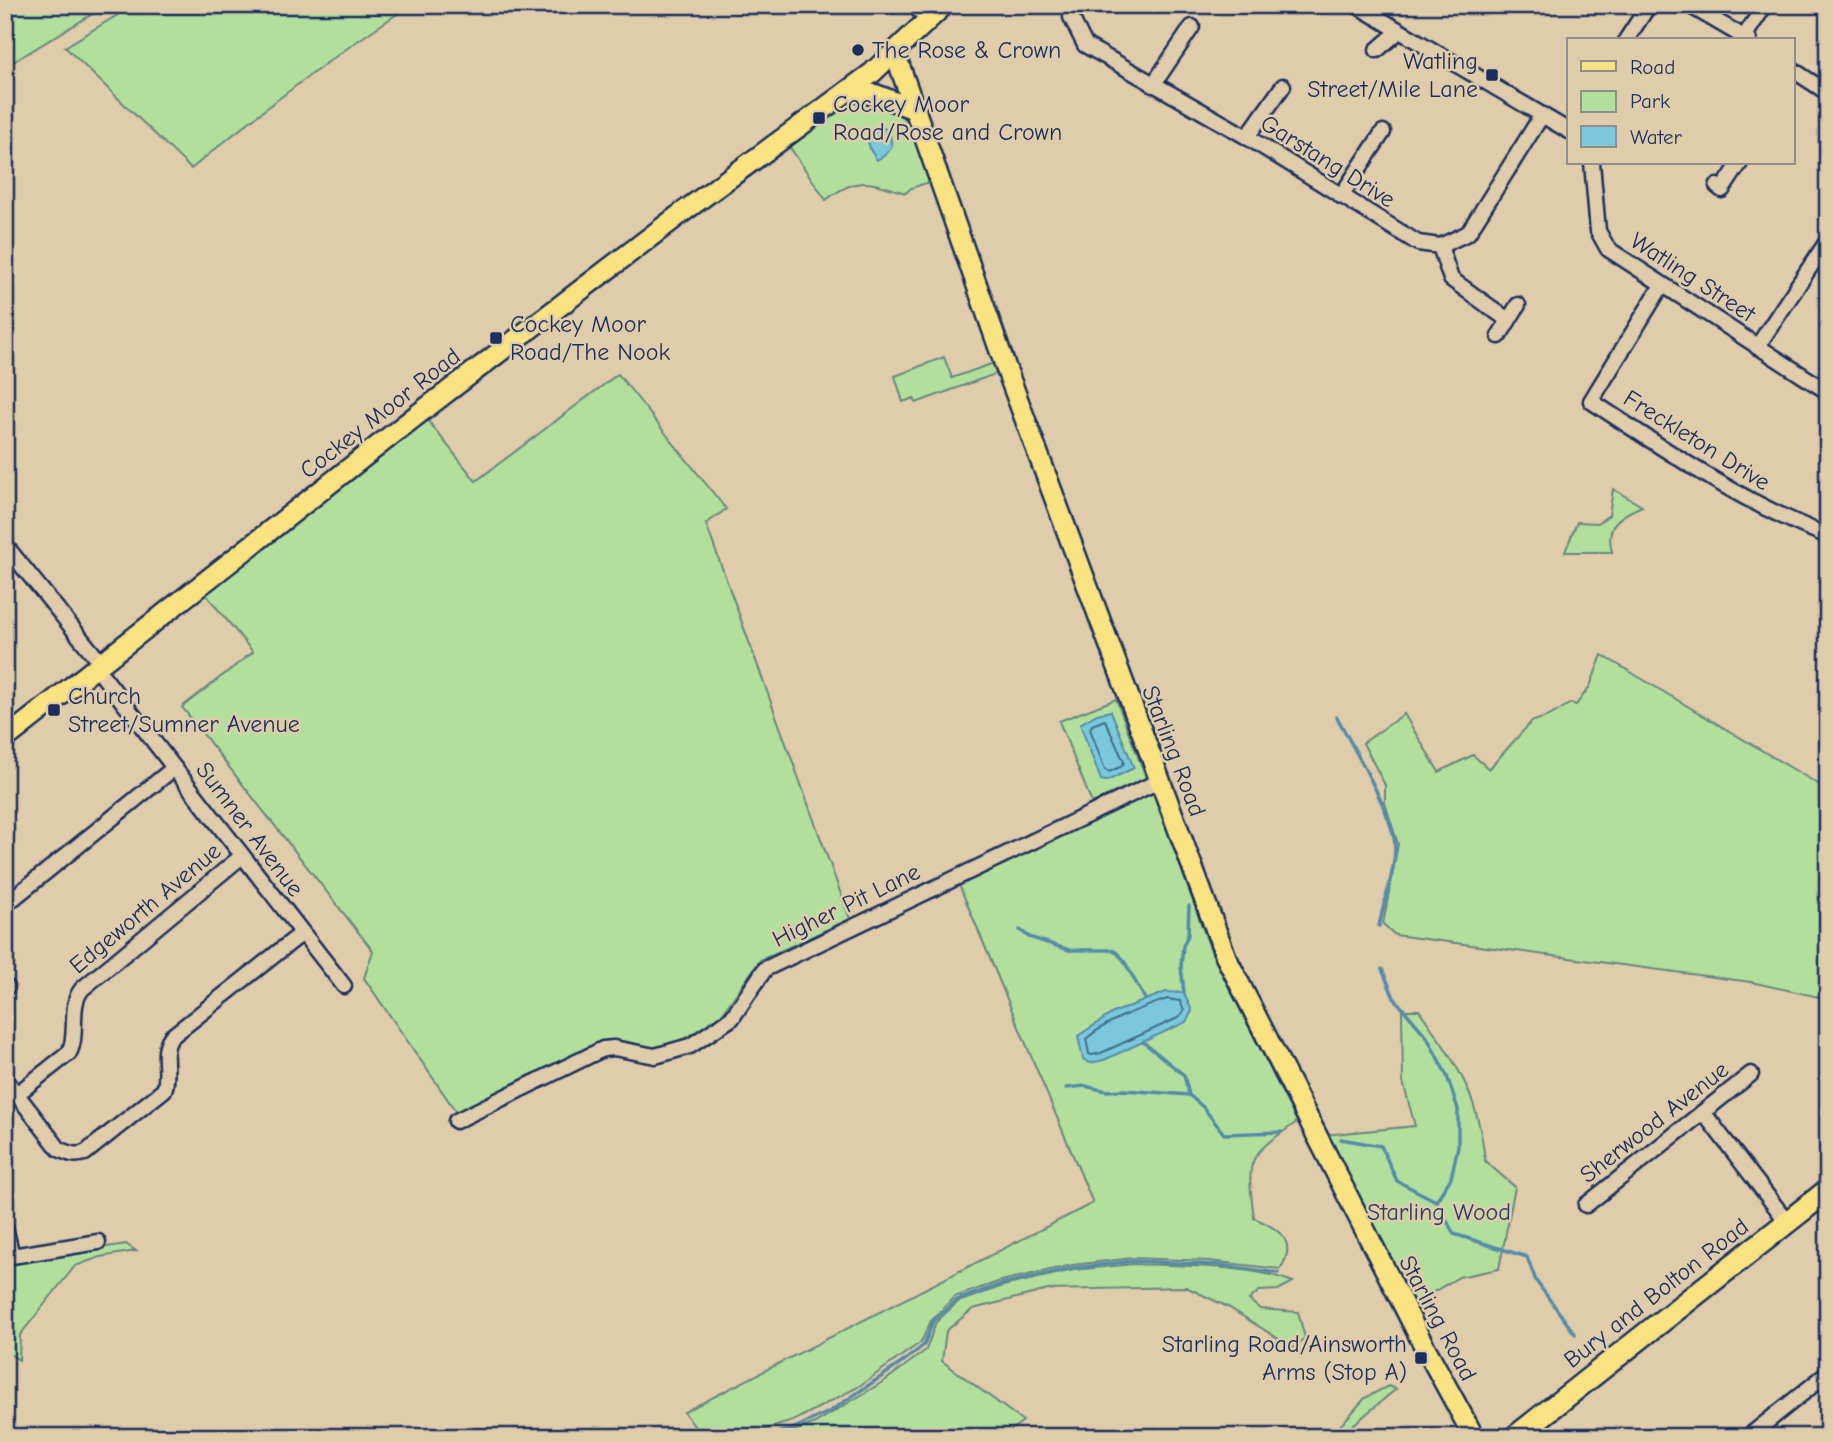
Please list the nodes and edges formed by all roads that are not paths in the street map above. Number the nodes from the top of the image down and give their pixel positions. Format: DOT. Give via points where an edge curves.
graph roads {
  1 [pos="912,5"];
  2 [pos="944,5"];
  3 [pos="1074,5"];
  4 [pos="1356,5"];
  5 [pos="1649,5"];
  6 [pos="1689,5"];
  7 [pos="1765,5"];
  8 [pos="930,19"];
  9 [pos="1192,27"];
  10 [pos="1399,32"];
  11 [pos="1627,38"];
  12 [pos="1744,38"];
  13 [pos="1747,38"];
  14 [pos="1377,50"];
  15 [pos="895,53"];
  16 [pos="1795,75"];
  17 [pos="1153,85"];
  18 [pos="1282,85"];
  19 [pos="849,90"];
  20 [pos="1828,93"];
  21 [pos="916,110"];
  22 [pos="1542,116"];
  23 [pos="1567,130"];
  24 [pos="1383,132"];
  25 [pos="1247,137"];
  26 [pos="1592,164"];
  27 [pos="1739,164"];
  28 [pos="1717,186"];
  29 [pos="1341,196"];
  30 [pos="1828,240"];
  31 [pos="1440,246"];
  32 [pos="1662,285"];
  33 [pos="1518,306"];
  34 [pos="1508,320"];
  35 [pos="1499,336"];
  36 [pos="1758,347"];
  37 [pos="1828,392"];
  38 [pos="1828,536"];
  39 [pos="5,545"];
  40 [pos="98,664"];
  41 [pos="5,738"];
  42 [pos="174,768"];
  43 [pos="1159,781"];
  44 [pos="242,856"];
  45 [pos="5,905"];
  46 [pos="301,934"];
  47 [pos="344,986"];
  48 [pos="1751,1074"];
  49 [pos="10,1089"];
  50 [pos="1703,1112"];
  51 [pos="456,1121"];
  52 [pos="1828,1190"];
  53 [pos="1586,1205"];
  54 [pos="1788,1223"];
  55 [pos="5,1227"];
  56 [pos="98,1242"];
  57 [pos="1828,1373"];
  58 [pos="1474,1437"];
  59 [pos="1515,1437"];
  60 [pos="1748,1437"];
  1 -- 8 [label="street"];
  2 -- 8 [label="main road, Cockey Moor Road"];
  3 -- 17 [label="street, Garstang Drive" via="1071,17 1085,45"];
  4 -- 10 [label="street"];
  5 -- 11 [label="street"];
  6 -- 12 [label="street"];
  7 -- 13 [label="street"];
  8 -- 15 [label="main road, Cockey Moor Road"];
  9 -- 17 [label="street"];
  10 -- 14 [label="street"];
  10 -- 22 [label="street"];
  15 -- 19 [label="main road, Cockey Moor Road"];
  15 -- 21 [label="main road, Starling Road"];
  16 -- 20 [label="street"];
  17 -- 25 [label="street, Garstang Drive"];
  18 -- 25 [label="street"];
  19 -- 21 [label="main road"];
  19 -- 40 [label="main road, Cockey Moor Road" via="561,305"];
  21 -- 43 [label="main road, Starling Road"];
  22 -- 23 [label="street"];
  22 -- 31 [label="street" via="1468,233"];
  24 -- 29 [label="street"];
  25 -- 29 [label="street, Garstang Drive"];
  26 -- 32 [label="street, Watling Street" via="1598,231 1608,249"];
  27 -- 28 [label="street" via="1722,190"];
  29 -- 31 [label="street, Garstang Drive" via="1418,243"];
  30 -- 36 [label="street"];
  31 -- 34 [label="street" via="1451,279"];
  32 -- 36 [label="street, Watling Street"];
  32 -- 38 [label="street, Freckleton Drive" via="1591,401 1717,483 1781,518"];
  33 -- 34 [label="street"];
  34 -- 35 [label="street"];
  36 -- 37 [label="street, Watling Street"];
  39 -- 40 [label="street, Sumner Avenue"];
  40 -- 41 [label="main road, Cockey Moor Road"];
  40 -- 42 [label="street, Sumner Avenue"];
  42 -- 44 [label="street, Sumner Avenue"];
  42 -- 45 [label="street"];
  43 -- 51 [label="street, Higher Pit Lane" via="765,969 732,1018 690,1046 655,1056 603,1049"];
  43 -- 58 [label="main road, Starling Road" via="1226,957"];
  44 -- 46 [label="street, Sumner Avenue"];
  44 -- 49 [label="street, Edgeworth Avenue" via="82,989 69,1053"];
  46 -- 47 [label="street, Sumner Avenue"];
  46 -- 49 [label="street" via="171,1037 166,1047 164,1090 85,1153 67,1154 59,1149"];
  48 -- 50 [label="street, Sherwood Avenue"];
  50 -- 53 [label="street, Sherwood Avenue"];
  50 -- 54 [label="street"];
  52 -- 54 [label="highway, Bury and Bolton Road"];
  54 -- 59 [label="highway, Bury and Bolton Road"];
  55 -- 56 [label="street" via="12,1256"];
  57 -- 60 [label="street"];
}
